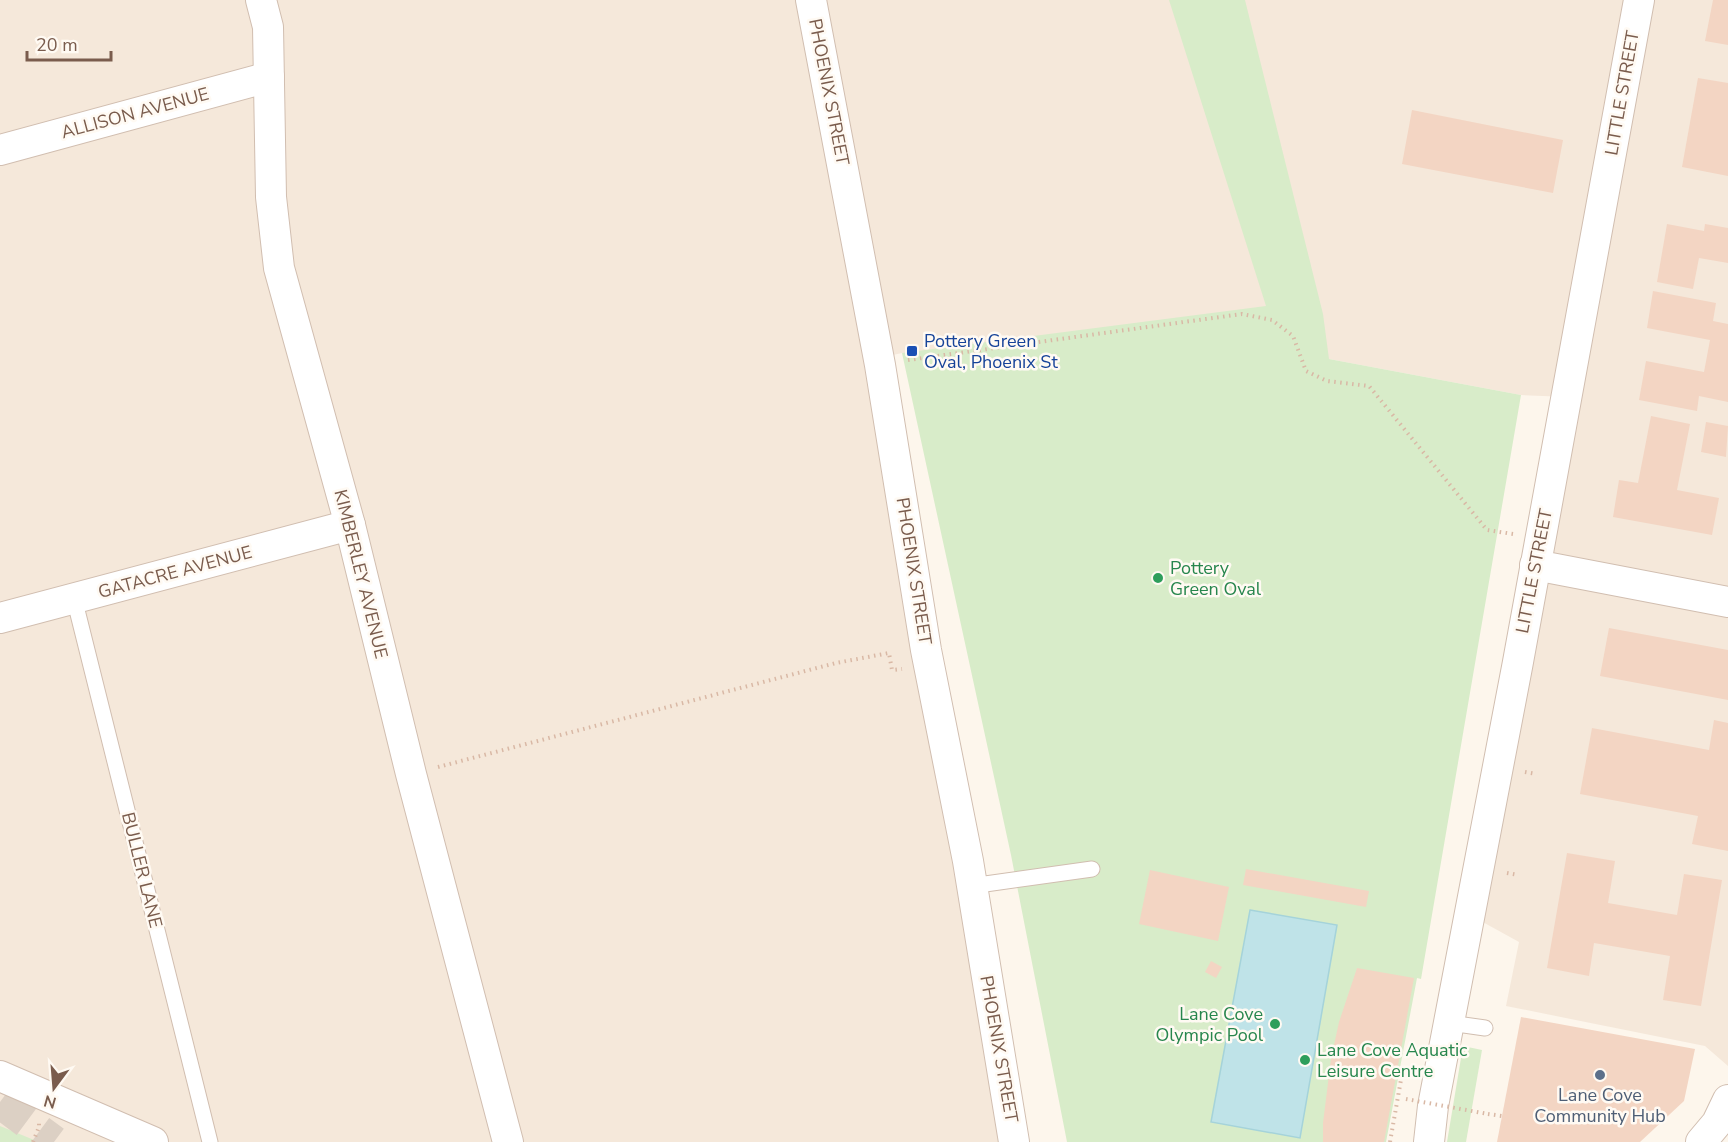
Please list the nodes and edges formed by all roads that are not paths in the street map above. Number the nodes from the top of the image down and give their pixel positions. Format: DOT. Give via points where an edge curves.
graph roads {
  1 [pos="261,0"];
  2 [pos="811,0"];
  3 [pos="1639,0"];
  4 [pos="269,77"];
  5 [pos="0,150"];
  6 [pos="350,525"];
  7 [pos="1538,551"];
  8 [pos="75,598"];
  9 [pos="1728,602"];
  10 [pos="0,618"];
  11 [pos="1092,869"];
  12 [pos="972,886"];
  13 [pos="1450,1023"];
  14 [pos="1485,1028"];
  15 [pos="0,1076"];
  16 [pos="1728,1100"];
  17 [pos="153,1142"];
  18 [pos="210,1142"];
  19 [pos="508,1142"];
  20 [pos="1014,1142"];
  21 [pos="1429,1142"];
  22 [pos="1701,1142"];
  1 -- 4 [label="street, KIMBERLEY AVENUE" via="268,27"];
  2 -- 12 [label="street, PHOENIX STREET" via="880,365 926,650"];
  3 -- 7 [label="street, LITTLE STREET"];
  4 -- 5 [label="street, ALLISON AVENUE"];
  4 -- 6 [label="street, KIMBERLEY AVENUE" via="271,197 279,268"];
  6 -- 8 [label="street, GATACRE AVENUE"];
  6 -- 19 [label="street, KIMBERLEY AVENUE"];
  7 -- 9 [label="street"];
  7 -- 13 [label="street, LITTLE STREET"];
  8 -- 10 [label="street, GATACRE AVENUE"];
  8 -- 18 [label="lane, BULLER LANE"];
  11 -- 12 [label="lane"];
  12 -- 20 [label="street, PHOENIX STREET"];
  13 -- 14 [label="lane"];
  13 -- 21 [label="street, LITTLE STREET"];
  15 -- 17 [label="street"];
  16 -- 22 [label="street" via="1717,1123"];
}
